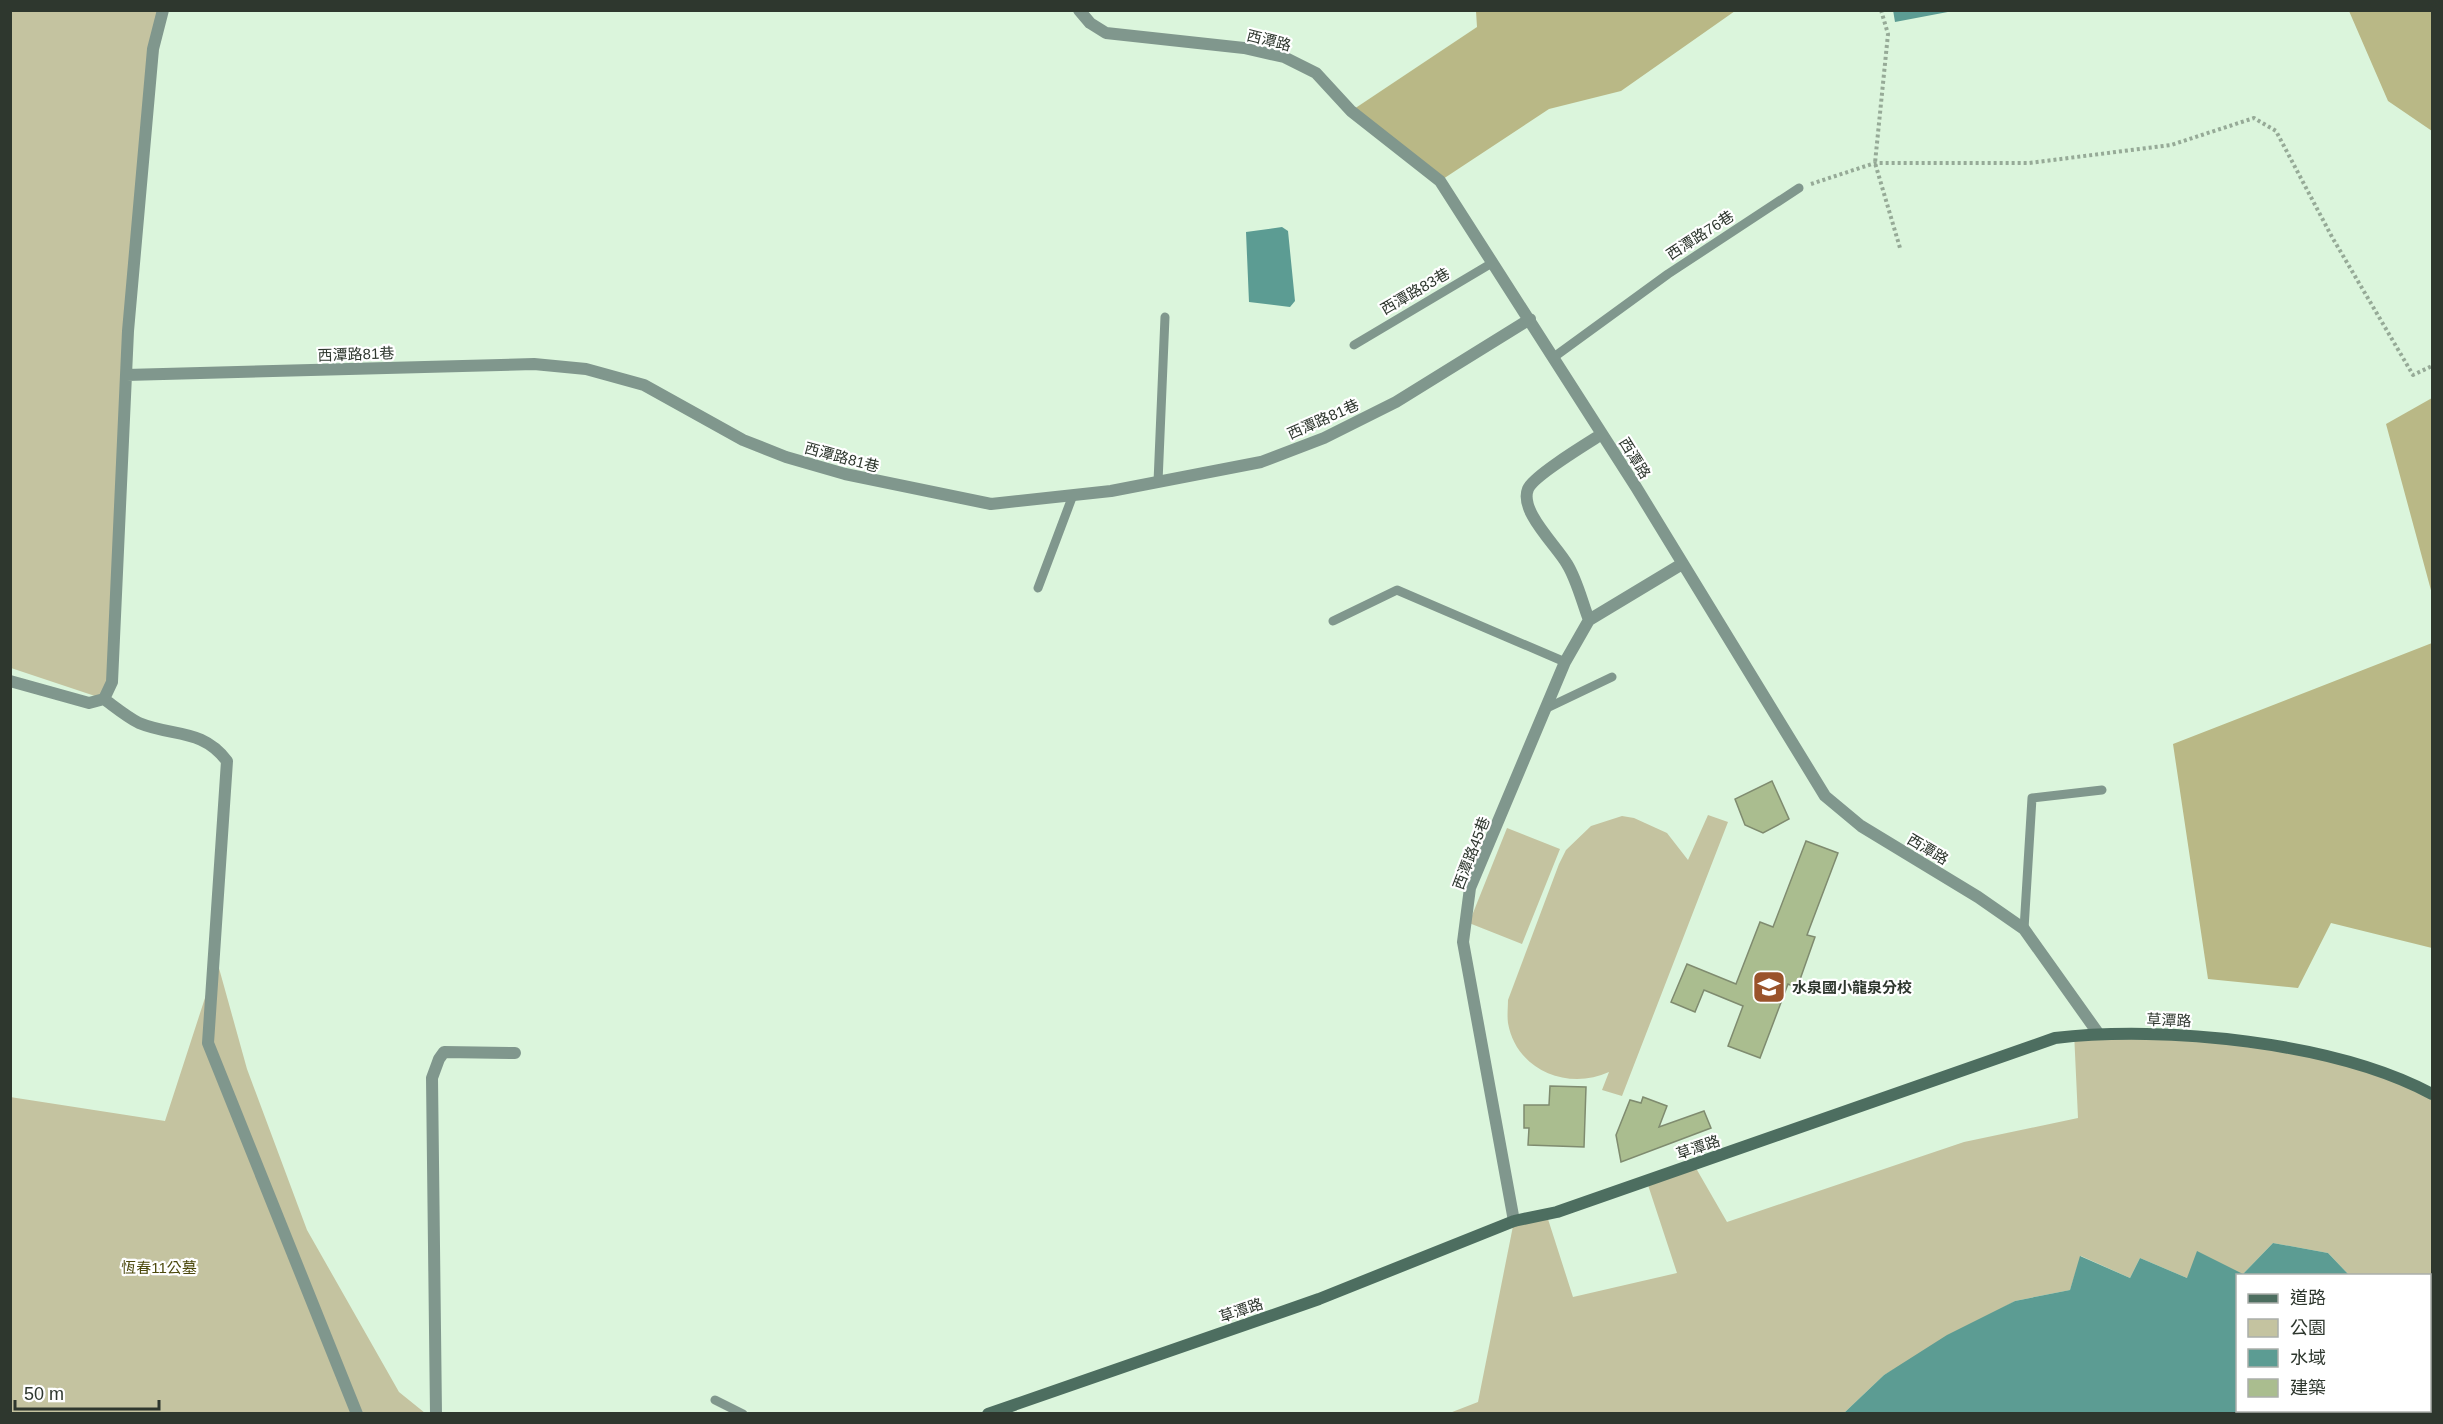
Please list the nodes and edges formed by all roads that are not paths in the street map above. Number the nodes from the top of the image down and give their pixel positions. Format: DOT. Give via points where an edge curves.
graph roads {
  1 [pos="164,10"];
  2 [pos="1079,10"];
  3 [pos="1799,188"];
  4 [pos="1492,263"];
  5 [pos="1165,317"];
  6 [pos="1530,319"];
  7 [pos="1354,345"];
  8 [pos="1554,357"];
  9 [pos="126,375"];
  10 [pos="1602,434"];
  11 [pos="1158,482"];
  12 [pos="1073,495"];
  13 [pos="1682,564"];
  14 [pos="1038,588"];
  15 [pos="1589,620"];
  16 [pos="1333,621"];
  17 [pos="1565,662"];
  18 [pos="1612,677"];
  19 [pos="10,681"];
  20 [pos="104,699"];
  21 [pos="1547,708"];
  22 [pos="2102,790"];
  23 [pos="2024,929"];
  24 [pos="2098,1033"];
  25 [pos="515,1053"];
  26 [pos="2433,1094"];
  27 [pos="1514,1221"];
  28 [pos="715,1400"];
  29 [pos="357,1413"];
  30 [pos="436,1413"];
  31 [pos="743,1413"];
  32 [pos="988,1413"];
  1 -- 9 [label="street" via="153,49"];
  2 -- 4 [label="street, 西潭路" via="1106,33 1244,48 1284,57 1316,73 1351,111 1440,181"];
  3 -- 8 [label="lane, 西潭路76巷" via="1668,274"];
  4 -- 6 [label="street, 西潭路"];
  4 -- 7 [label="lane, 西潭路83巷"];
  5 -- 11 [label="lane"];
  6 -- 8 [label="street, 西潭路"];
  6 -- 11 [label="street, 西潭路81巷" via="1406,396 1324,438 1261,462"];
  8 -- 10 [label="street, 西潭路"];
  9 -- 12 [label="street, 西潭路81巷" via="534,364 586,369 644,385 743,440 786,458 845,474 991,504"];
  9 -- 20 [label="street" via="112,682"];
  10 -- 13 [label="street, 西潭路"];
  10 -- 15 [label="street" via="1537,478 1528,488 1527,502 1568,565"];
  11 -- 12 [label="street, 西潭路81巷"];
  12 -- 14 [label="lane"];
  13 -- 15 [label="street, 西潭路45巷"];
  13 -- 23 [label="street, 西潭路" via="1825,796 1861,826"];
  15 -- 17 [label="street, 西潭路45巷"];
  16 -- 17 [label="lane" via="1397,590"];
  17 -- 21 [label="street, 西潭路45巷"];
  18 -- 21 [label="lane"];
  19 -- 20 [label="street" via="89,703"];
  20 -- 29 [label="street" via="139,722 198,737 218,749 227,761 208,1043"];
  21 -- 27 [label="street, 西潭路45巷" via="1470,888 1463,942"];
  22 -- 23 [label="lane" via="2032,798"];
  23 -- 24 [label="street, 西潭路"];
  24 -- 26 [label="street, 草潭路" via="2187,1035 2313,1053 2409,1082"];
  24 -- 27 [label="street, 草潭路" via="2055,1038 1557,1212"];
  25 -- 30 [label="street" via="444,1052 432,1078"];
  27 -- 32 [label="street, 草潭路" via="1319,1299"];
  28 -- 31 [label="lane"];
}
